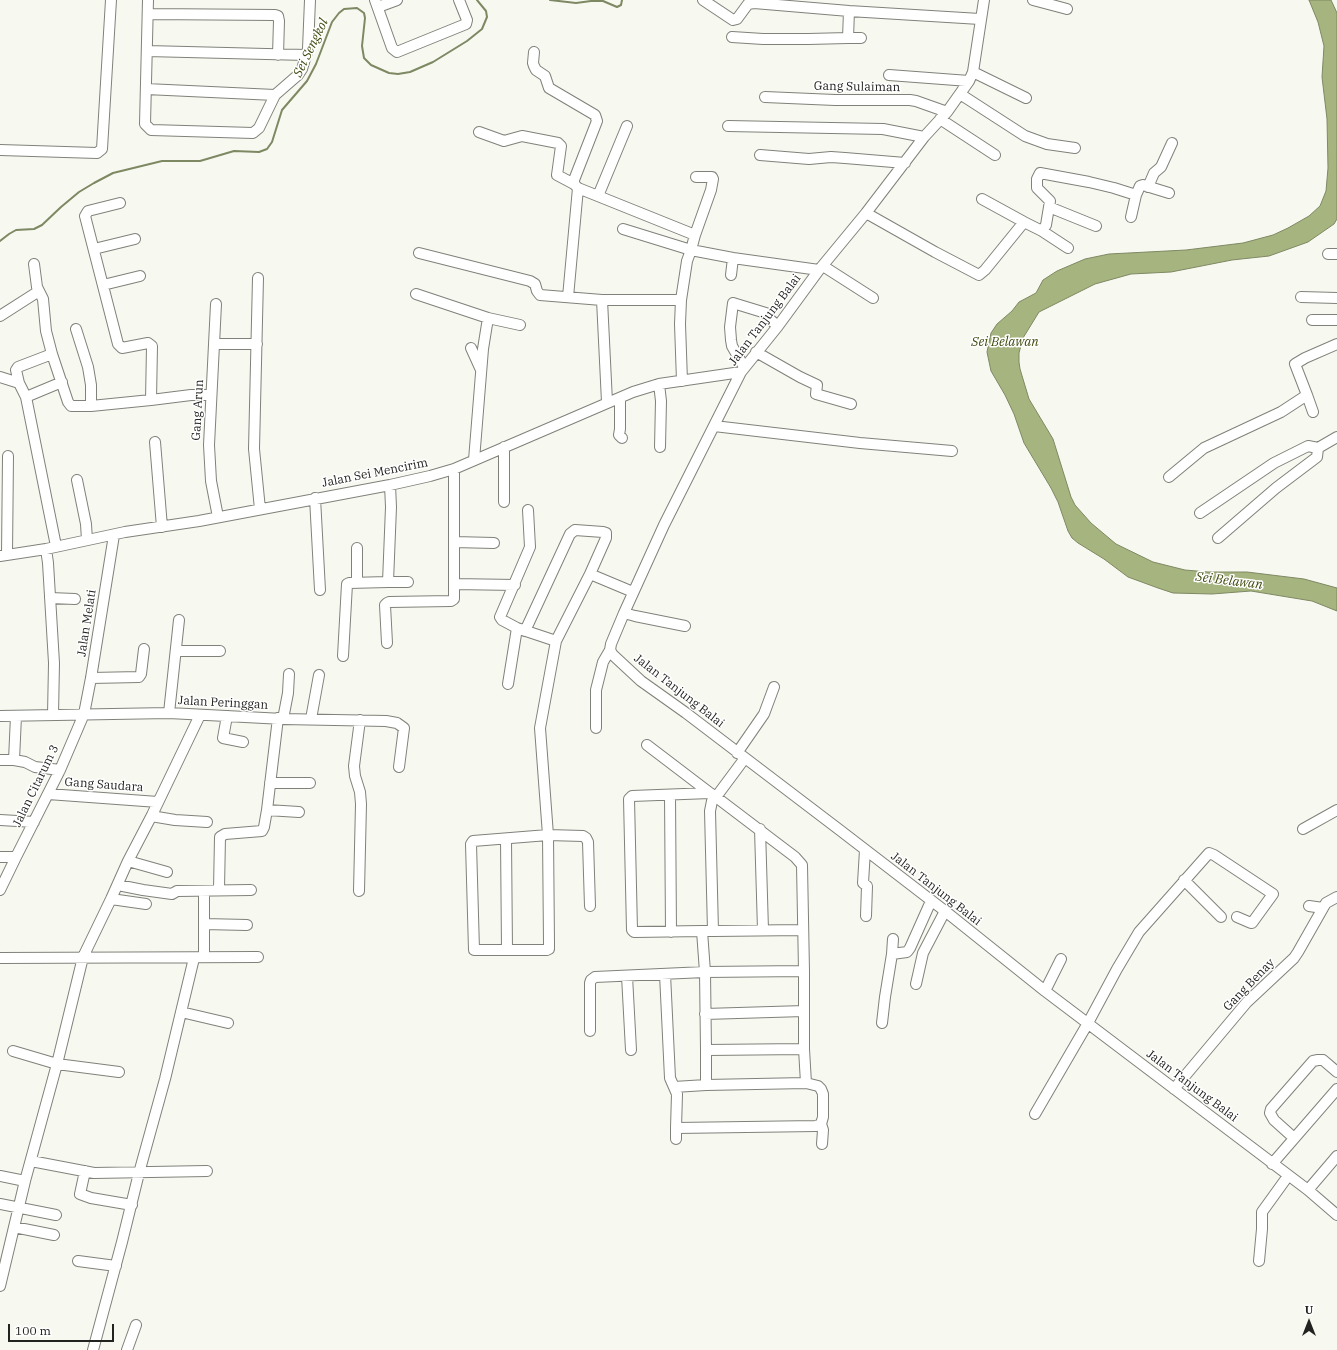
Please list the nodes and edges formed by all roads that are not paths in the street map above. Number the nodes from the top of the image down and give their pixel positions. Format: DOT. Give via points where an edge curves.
graph roads {
  1 [pos="111,0"];
  2 [pos="148,0"];
  3 [pos="310,0"];
  4 [pos="396,0"];
  5 [pos="459,0"];
  6 [pos="703,0"];
  7 [pos="984,0"];
  8 [pos="1033,0"];
  9 [pos="376,3"];
  10 [pos="1067,9"];
  11 [pos="849,11"];
  12 [pos="148,14"];
  13 [pos="980,19"];
  14 [pos="732,37"];
  15 [pos="848,38"];
  16 [pos="861,38"];
  17 [pos="147,51"];
  18 [pos="534,52"];
  19 [pos="278,55"];
  20 [pos="306,56"];
  21 [pos="889,75"];
  22 [pos="971,77"];
  23 [pos="146,89"];
  24 [pos="960,94"];
  25 [pos="275,95"];
  26 [pos="765,97"];
  27 [pos="1026,98"];
  28 [pos="943,115"];
  29 [pos="627,126"];
  30 [pos="728,126"];
  31 [pos="479,132"];
  32 [pos="924,137"];
  33 [pos="1172,143"];
  34 [pos="1075,148"];
  35 [pos="0,150"];
  36 [pos="760,155"];
  37 [pos="995,155"];
  38 [pos="905,163"];
  39 [pos="696,177"];
  40 [pos="576,186"];
  41 [pos="1148,186"];
  42 [pos="1169,194"];
  43 [pos="1136,195"];
  44 [pos="598,196"];
  45 [pos="982,199"];
  46 [pos="120,203"];
  47 [pos="1049,207"];
  48 [pos="866,213"];
  49 [pos="1131,217"];
  50 [pos="1024,222"];
  51 [pos="1096,226"];
  52 [pos="623,229"];
  53 [pos="1042,231"];
  54 [pos="695,235"];
  55 [pos="134,239"];
  56 [pos="1068,248"];
  57 [pos="94,249"];
  58 [pos="691,250"];
  59 [pos="419,253"];
  60 [pos="733,258"];
  61 [pos="34,264"];
  62 [pos="821,268"];
  63 [pos="731,275"];
  64 [pos="140,276"];
  65 [pos="258,278"];
  66 [pos="103,285"];
  67 [pos="39,291"];
  68 [pos="416,294"];
  69 [pos="568,297"];
  70 [pos="1301,297"];
  71 [pos="874,298"];
  72 [pos="1337,298"];
  73 [pos="602,300"];
  74 [pos="681,300"];
  75 [pos="216,304"];
  76 [pos="0,316"];
  77 [pos="488,318"];
  78 [pos="1312,320"];
  79 [pos="1337,320"];
  80 [pos="520,325"];
  81 [pos="778,326"];
  82 [pos="76,329"];
  83 [pos="214,344"];
  84 [pos="257,344"];
  85 [pos="1337,344"];
  86 [pos="471,348"];
  87 [pos="756,352"];
  88 [pos="52,354"];
  89 [pos="742,370"];
  90 [pos="481,372"];
  91 [pos="0,377"];
  92 [pos="682,381"];
  93 [pos="62,382"];
  94 [pos="19,383"];
  95 [pos="659,384"];
  96 [pos="211,395"];
  97 [pos="1307,395"];
  98 [pos="26,397"];
  99 [pos="620,398"];
  100 [pos="151,400"];
  101 [pos="608,402"];
  102 [pos="851,404"];
  103 [pos="92,406"];
  104 [pos="1313,412"];
  105 [pos="714,426"];
  106 [pos="1337,437"];
  107 [pos="622,438"];
  108 [pos="155,442"];
  109 [pos="504,447"];
  110 [pos="660,447"];
  111 [pos="1318,448"];
  112 [pos="952,452"];
  113 [pos="8,456"];
  114 [pos="474,460"];
  115 [pos="454,469"];
  116 [pos="1169,477"];
  117 [pos="77,480"];
  118 [pos="390,485"];
  119 [pos="315,498"];
  120 [pos="504,502"];
  121 [pos="260,509"];
  122 [pos="528,510"];
  123 [pos="1200,513"];
  124 [pos="218,517"];
  125 [pos="162,527"];
  126 [pos="114,535"];
  127 [pos="1218,538"];
  128 [pos="87,540"];
  129 [pos="454,542"];
  130 [pos="494,543"];
  131 [pos="51,547"];
  132 [pos="357,548"];
  133 [pos="4,555"];
  134 [pos="590,574"];
  135 [pos="388,582"];
  136 [pos="408,582"];
  137 [pos="356,583"];
  138 [pos="454,584"];
  139 [pos="514,586"];
  140 [pos="320,590"];
  141 [pos="633,592"];
  142 [pos="50,598"];
  143 [pos="75,599"];
  144 [pos="624,613"];
  145 [pos="179,620"];
  146 [pos="685,626"];
  147 [pos="521,629"];
  148 [pos="556,641"];
  149 [pos="387,643"];
  150 [pos="144,649"];
  151 [pos="610,650"];
  152 [pos="177,651"];
  153 [pos="220,651"];
  154 [pos="343,656"];
  155 [pos="289,674"];
  156 [pos="319,675"];
  157 [pos="92,678"];
  158 [pos="508,684"];
  159 [pos="774,687"];
  160 [pos="169,713"];
  161 [pos="84,714"];
  162 [pos="53,715"];
  163 [pos="200,715"];
  164 [pos="0,716"];
  165 [pos="16,716"];
  166 [pos="227,716"];
  167 [pos="281,719"];
  168 [pos="311,719"];
  169 [pos="360,720"];
  170 [pos="596,728"];
  171 [pos="243,742"];
  172 [pos="647,745"];
  173 [pos="741,756"];
  174 [pos="0,760"];
  175 [pos="14,760"];
  176 [pos="399,767"];
  177 [pos="60,770"];
  178 [pos="270,782"];
  179 [pos="310,783"];
  180 [pos="48,794"];
  181 [pos="670,795"];
  182 [pos="713,795"];
  183 [pos="158,802"];
  184 [pos="267,810"];
  185 [pos="1337,810"];
  186 [pos="299,812"];
  187 [pos="152,815"];
  188 [pos="0,820"];
  189 [pos="34,822"];
  190 [pos="206,822"];
  191 [pos="760,829"];
  192 [pos="1303,829"];
  193 [pos="548,835"];
  194 [pos="506,839"];
  195 [pos="865,850"];
  196 [pos="0,857"];
  197 [pos="16,857"];
  198 [pos="128,861"];
  199 [pos="167,872"];
  200 [pos="1184,880"];
  201 [pos="118,885"];
  202 [pos="219,889"];
  203 [pos="0,890"];
  204 [pos="251,890"];
  205 [pos="204,891"];
  206 [pos="359,891"];
  207 [pos="1337,897"];
  208 [pos="111,899"];
  209 [pos="931,901"];
  210 [pos="146,904"];
  211 [pos="590,906"];
  212 [pos="1309,906"];
  213 [pos="1323,908"];
  214 [pos="945,911"];
  215 [pos="866,916"];
  216 [pos="1221,917"];
  217 [pos="1237,917"];
  218 [pos="204,924"];
  219 [pos="247,925"];
  220 [pos="762,930"];
  221 [pos="803,930"];
  222 [pos="702,931"];
  223 [pos="714,931"];
  224 [pos="672,932"];
  225 [pos="893,939"];
  226 [pos="507,950"];
  227 [pos="892,954"];
  228 [pos="83,957"];
  229 [pos="199,957"];
  230 [pos="258,957"];
  231 [pos="0,958"];
  232 [pos="1061,959"];
  233 [pos="804,971"];
  234 [pos="705,972"];
  235 [pos="665,974"];
  236 [pos="627,976"];
  237 [pos="916,984"];
  238 [pos="1045,991"];
  239 [pos="182,1012"];
  240 [pos="804,1012"];
  241 [pos="705,1014"];
  242 [pos="228,1023"];
  243 [pos="882,1023"];
  244 [pos="1088,1023"];
  245 [pos="590,1031"];
  246 [pos="804,1049"];
  247 [pos="13,1050"];
  248 [pos="631,1050"];
  249 [pos="706,1050"];
  250 [pos="57,1064"];
  251 [pos="119,1072"];
  252 [pos="1337,1072"];
  253 [pos="806,1083"];
  254 [pos="706,1085"];
  255 [pos="674,1087"];
  256 [pos="1174,1089"];
  257 [pos="1337,1089"];
  258 [pos="1035,1114"];
  259 [pos="821,1124"];
  260 [pos="676,1128"];
  261 [pos="1294,1138"];
  262 [pos="676,1139"];
  263 [pos="822,1144"];
  264 [pos="1337,1156"];
  265 [pos="31,1161"];
  266 [pos="1272,1164"];
  267 [pos="85,1171"];
  268 [pos="207,1171"];
  269 [pos="139,1173"];
  270 [pos="0,1176"];
  271 [pos="1288,1176"];
  272 [pos="25,1181"];
  273 [pos="1308,1190"];
  274 [pos="0,1204"];
  275 [pos="132,1205"];
  276 [pos="19,1208"];
  277 [pos="56,1215"];
  278 [pos="1337,1215"];
  279 [pos="14,1226"];
  280 [pos="54,1236"];
  281 [pos="78,1261"];
  282 [pos="1259,1261"];
  283 [pos="116,1266"];
  284 [pos="1,1281"];
  285 [pos="136,1325"];
  286 [pos="93,1350"];
  287 [pos="128,1350"];
  1 -- 35 [label="street" via="102,149 97,153"];
  2 -- 12 [label="street"];
  3 -- 20 [label="street"];
  4 -- 9 [label="street"];
  5 -- 9 [label="street" via="467,20 466,24 397,52 392,48"];
  6 -- 11 [label="street" via="733,20 737,19 748,4"];
  7 -- 13 [label="street, Jalan Tanjung Balai"];
  8 -- 10 [label="street"];
  11 -- 13 [label="street"];
  11 -- 15 [label="street"];
  12 -- 17 [label="street"];
  12 -- 19 [label="street" via="275,15 278,16 279,22"];
  13 -- 22 [label="street, Jalan Tanjung Balai"];
  14 -- 15 [label="street" via="808,40"];
  15 -- 16 [label="street"];
  17 -- 19 [label="street"];
  17 -- 23 [label="street"];
  18 -- 40 [label="street" via="534,66 545,76 549,88 595,115 597,121 575,175"];
  19 -- 20 [label="street"];
  20 -- 25 [label="street" via="298,75"];
  21 -- 22 [label="street"];
  22 -- 24 [label="street, Jalan Tanjung Balai"];
  22 -- 27 [label="street"];
  23 -- 25 [label="street"];
  23 -- 25 [label="street" via="145,124 151,130 254,133"];
  24 -- 28 [label="street, Jalan Tanjung Balai"];
  24 -- 34 [label="street" via="1026,136 1047,144"];
  26 -- 28 [label="street, Gang Sulaiman" via="910,100"];
  28 -- 32 [label="street, Jalan Tanjung Balai"];
  28 -- 37 [label="street, Gang Sulaiman"];
  29 -- 44 [label="street"];
  30 -- 32 [label="street" via="883,129"];
  31 -- 40 [label="street" via="504,141 522,136 558,143 561,146 557,175"];
  32 -- 38 [label="street, Jalan Tanjung Balai"];
  33 -- 41 [label="street" via="1161,167 1154,173"];
  36 -- 38 [label="street" via="809,159 870,159"];
  38 -- 48 [label="street, Jalan Tanjung Balai"];
  39 -- 54 [label="street" via="714,179"];
  40 -- 44 [label="street"];
  40 -- 69 [label="street"];
  41 -- 42 [label="street"];
  41 -- 43 [label="street" via="1141,185"];
  43 -- 47 [label="street" via="1089,182 1040,173 1037,188 1049,200"];
  43 -- 49 [label="street"];
  44 -- 54 [label="street"];
  45 -- 50 [label="street"];
  46 -- 57 [label="street" via="88,211 86,214"];
  47 -- 51 [label="street"];
  47 -- 53 [label="street" via="1046,225"];
  48 -- 50 [label="street" via="979,275"];
  48 -- 62 [label="street, Jalan Tanjung Balai"];
  50 -- 53 [label="street"];
  52 -- 58 [label="street"];
  53 -- 56 [label="street"];
  54 -- 58 [label="street"];
  55 -- 57 [label="street"];
  57 -- 66 [label="street"];
  58 -- 60 [label="street"];
  58 -- 74 [label="street"];
  59 -- 69 [label="street" via="530,281 540,295"];
  60 -- 62 [label="street"];
  60 -- 63 [label="street"];
  61 -- 67 [label="street"];
  62 -- 71 [label="street"];
  62 -- 81 [label="street, Jalan Tanjung Balai"];
  64 -- 66 [label="street"];
  65 -- 84 [label="street"];
  66 -- 100 [label="street" via="120,347 148,343 152,346"];
  67 -- 76 [label="street"];
  67 -- 88 [label="street" via="43,299 46,331"];
  68 -- 77 [label="street"];
  69 -- 73 [label="street"];
  70 -- 72 [label="street"];
  73 -- 74 [label="street"];
  73 -- 101 [label="street"];
  74 -- 92 [label="street"];
  75 -- 83 [label="street, Gang Arun"];
  77 -- 80 [label="street"];
  77 -- 90 [label="street"];
  78 -- 79 [label="street"];
  81 -- 87 [label="street, Jalan Tanjung Balai"];
  81 -- 89 [label="street" via="767,317 769,314 733,303 731,340"];
  82 -- 103 [label="street" via="88,367"];
  83 -- 84 [label="street"];
  83 -- 96 [label="street, Gang Arun"];
  84 -- 121 [label="street" via="254,450"];
  85 -- 97 [label="street" via="1296,364"];
  86 -- 90 [label="street"];
  87 -- 89 [label="street, Jalan Tanjung Balai"];
  87 -- 102 [label="street" via="817,385 816,394"];
  88 -- 93 [label="street"];
  88 -- 94 [label="street" via="18,367 16,370"];
  89 -- 92 [label="street, Jalan Sei Mencirim"];
  89 -- 105 [label="street, Jalan Tanjung Balai"];
  90 -- 114 [label="street"];
  91 -- 94 [label="street"];
  92 -- 95 [label="street, Jalan Sei Mencirim"];
  93 -- 98 [label="street"];
  93 -- 103 [label="street" via="71,406"];
  94 -- 98 [label="street"];
  95 -- 99 [label="street, Jalan Sei Mencirim"];
  95 -- 110 [label="street"];
  96 -- 100 [label="street" via="191,394"];
  96 -- 124 [label="street, Gang Arun" via="211,481"];
  97 -- 104 [label="street"];
  97 -- 116 [label="street" via="1281,412 1204,448"];
  98 -- 131 [label="street"];
  99 -- 101 [label="street, Jalan Sei Mencirim"];
  99 -- 107 [label="street" via="619,435"];
  100 -- 103 [label="street"];
  101 -- 109 [label="street, Jalan Sei Mencirim"];
  105 -- 112 [label="street"];
  105 -- 141 [label="street, Jalan Tanjung Balai"];
  106 -- 111 [label="street"];
  108 -- 125 [label="street"];
  109 -- 114 [label="street, Jalan Sei Mencirim"];
  109 -- 120 [label="street"];
  111 -- 123 [label="street" via="1308,446 1274,463"];
  111 -- 127 [label="street" via="1316,457"];
  113 -- 133 [label="street"];
  114 -- 115 [label="street, Jalan Sei Mencirim"];
  115 -- 118 [label="street, Jalan Sei Mencirim"];
  115 -- 129 [label="street"];
  117 -- 128 [label="street"];
  118 -- 119 [label="street, Jalan Sei Mencirim"];
  118 -- 135 [label="street"];
  119 -- 121 [label="street, Jalan Sei Mencirim"];
  119 -- 140 [label="street"];
  121 -- 124 [label="street, Jalan Sei Mencirim"];
  122 -- 139 [label="street" via="530,547"];
  124 -- 125 [label="street, Jalan Sei Mencirim"];
  125 -- 126 [label="street, Jalan Sei Mencirim"];
  126 -- 128 [label="street, Jalan Sei Mencirim"];
  126 -- 157 [label="street, Jalan Melati"];
  128 -- 131 [label="street, Jalan Sei Mencirim"];
  129 -- 130 [label="street"];
  129 -- 138 [label="street"];
  131 -- 133 [label="street, Jalan Sei Mencirim"];
  131 -- 142 [label="street"];
  132 -- 137 [label="street"];
  134 -- 141 [label="street"];
  134 -- 147 [label="street" via="606,533 575,530 570,534"];
  134 -- 148 [label="street"];
  135 -- 136 [label="street"];
  135 -- 137 [label="street"];
  137 -- 154 [label="street" via="347,584"];
  138 -- 139 [label="street"];
  138 -- 149 [label="street" via="453,601 386,603"];
  139 -- 147 [label="street" via="500,617"];
  141 -- 144 [label="street, Jalan Tanjung Balai"];
  142 -- 143 [label="street"];
  142 -- 162 [label="street" via="54,663"];
  144 -- 146 [label="street"];
  144 -- 151 [label="street, Jalan Tanjung Balai"];
  145 -- 152 [label="street"];
  147 -- 148 [label="street"];
  147 -- 158 [label="street"];
  148 -- 193 [label="street" via="540,728"];
  150 -- 157 [label="street" via="139,677"];
  151 -- 170 [label="street" via="603,662 596,690"];
  151 -- 173 [label="street, Jalan Tanjung Balai" via="641,681"];
  152 -- 153 [label="street"];
  152 -- 160 [label="street"];
  155 -- 167 [label="street" via="288,693"];
  156 -- 168 [label="street"];
  157 -- 161 [label="street, Jalan Melati"];
  159 -- 173 [label="street" via="764,714"];
  160 -- 161 [label="street, Jalan Peringgan"];
  160 -- 163 [label="street, Jalan Peringgan"];
  161 -- 162 [label="street, Jalan Peringgan"];
  161 -- 177 [label="street, Jalan Citarum 3"];
  162 -- 165 [label="street, Jalan Peringgan"];
  163 -- 166 [label="street, Jalan Peringgan"];
  163 -- 183 [label="street"];
  164 -- 165 [label="street, Jalan Peringgan"];
  165 -- 175 [label="street"];
  166 -- 167 [label="street, Jalan Peringgan"];
  166 -- 171 [label="street" via="223,738"];
  167 -- 168 [label="street, Jalan Peringgan"];
  167 -- 178 [label="street"];
  168 -- 169 [label="street, Jalan Peringgan"];
  169 -- 176 [label="street, Jalan Peringgan" via="386,721 397,723 404,728"];
  169 -- 206 [label="street" via="354,766 361,804"];
  172 -- 182 [label="street"];
  173 -- 182 [label="street"];
  173 -- 195 [label="street, Jalan Tanjung Balai"];
  174 -- 175 [label="street"];
  175 -- 177 [label="street" via="35,767"];
  177 -- 180 [label="street, Jalan Citarum 3"];
  178 -- 179 [label="street"];
  178 -- 184 [label="street"];
  180 -- 183 [label="street, Gang Saudara"];
  180 -- 189 [label="street, Jalan Citarum 3"];
  181 -- 182 [label="street"];
  181 -- 224 [label="street"];
  181 -- 224 [label="street" via="632,796 629,801 632,930"];
  182 -- 191 [label="street"];
  182 -- 223 [label="street" via="710,811"];
  183 -- 187 [label="street"];
  184 -- 186 [label="street"];
  184 -- 202 [label="street" via="262,831 220,836"];
  185 -- 192 [label="street"];
  187 -- 190 [label="street" via="175,820"];
  187 -- 198 [label="street"];
  188 -- 189 [label="street"];
  189 -- 197 [label="street, Jalan Citarum 3"];
  191 -- 220 [label="street"];
  191 -- 221 [label="street" via="802,865"];
  193 -- 194 [label="street"];
  193 -- 211 [label="street" via="575,835 586,838"];
  193 -- 226 [label="street" via="549,949"];
  194 -- 226 [label="street"];
  194 -- 226 [label="street" via="474,841 471,846 473,948"];
  195 -- 209 [label="street, Jalan Tanjung Balai"];
  195 -- 215 [label="street" via="863,883 867,886"];
  196 -- 197 [label="street"];
  197 -- 203 [label="street, Jalan Citarum 3"];
  198 -- 199 [label="street"];
  198 -- 201 [label="street"];
  200 -- 216 [label="street"];
  200 -- 217 [label="street" via="1208,853 1273,894 1252,923"];
  200 -- 244 [label="street" via="1139,932"];
  201 -- 205 [label="street" via="172,894 177,891"];
  201 -- 208 [label="street"];
  202 -- 204 [label="street"];
  202 -- 205 [label="street"];
  205 -- 218 [label="street"];
  207 -- 213 [label="street, Gang Benay" via="1326,903"];
  208 -- 210 [label="street"];
  208 -- 228 [label="street"];
  209 -- 214 [label="street, Jalan Tanjung Balai"];
  209 -- 227 [label="street" via="910,948 907,952"];
  212 -- 213 [label="street"];
  213 -- 256 [label="street, Gang Benay" via="1294,958 1248,1002"];
  214 -- 237 [label="street" via="923,953"];
  214 -- 238 [label="street, Jalan Tanjung Balai"];
  218 -- 219 [label="street"];
  218 -- 229 [label="street"];
  220 -- 221 [label="street"];
  220 -- 223 [label="street"];
  221 -- 233 [label="street"];
  222 -- 223 [label="street"];
  222 -- 224 [label="street"];
  222 -- 234 [label="street"];
  225 -- 227 [label="street"];
  227 -- 243 [label="street"];
  228 -- 229 [label="street"];
  228 -- 231 [label="street"];
  228 -- 250 [label="street"];
  229 -- 230 [label="street"];
  229 -- 239 [label="street"];
  232 -- 238 [label="street"];
  233 -- 234 [label="street"];
  233 -- 240 [label="street"];
  234 -- 235 [label="street"];
  234 -- 241 [label="street"];
  235 -- 236 [label="street"];
  235 -- 255 [label="street" via="670,1078"];
  236 -- 245 [label="street" via="595,977 591,980"];
  236 -- 248 [label="street"];
  238 -- 244 [label="street, Jalan Tanjung Balai"];
  239 -- 242 [label="street"];
  239 -- 269 [label="street"];
  240 -- 241 [label="street"];
  240 -- 246 [label="street"];
  241 -- 249 [label="street"];
  244 -- 256 [label="street, Jalan Tanjung Balai"];
  244 -- 258 [label="street"];
  246 -- 249 [label="street"];
  246 -- 253 [label="street"];
  247 -- 250 [label="street"];
  249 -- 254 [label="street"];
  250 -- 251 [label="street"];
  250 -- 265 [label="street"];
  252 -- 261 [label="street" via="1323,1060 1313,1061 1271,1109 1270,1113 1274,1120"];
  253 -- 254 [label="street"];
  253 -- 259 [label="street" via="821,1089"];
  254 -- 255 [label="street"];
  255 -- 260 [label="street" via="677,1094"];
  256 -- 266 [label="street, Jalan Tanjung Balai"];
  257 -- 261 [label="street"];
  259 -- 260 [label="street"];
  259 -- 263 [label="street"];
  260 -- 262 [label="street"];
  261 -- 266 [label="street"];
  264 -- 273 [label="street"];
  265 -- 267 [label="street"];
  265 -- 272 [label="street"];
  266 -- 271 [label="street, Jalan Tanjung Balai"];
  267 -- 269 [label="street"];
  267 -- 275 [label="street" via="80,1194"];
  268 -- 269 [label="street"];
  269 -- 275 [label="street"];
  270 -- 272 [label="street"];
  271 -- 273 [label="street, Jalan Tanjung Balai"];
  271 -- 282 [label="street" via="1262,1212"];
  272 -- 276 [label="street"];
  273 -- 278 [label="street, Jalan Tanjung Balai"];
  274 -- 276 [label="street"];
  275 -- 283 [label="street"];
  276 -- 277 [label="street"];
  276 -- 279 [label="street"];
  279 -- 280 [label="street"];
  279 -- 284 [label="street"];
  281 -- 283 [label="street"];
  283 -- 286 [label="street"];
  285 -- 287 [label="street"];
}
